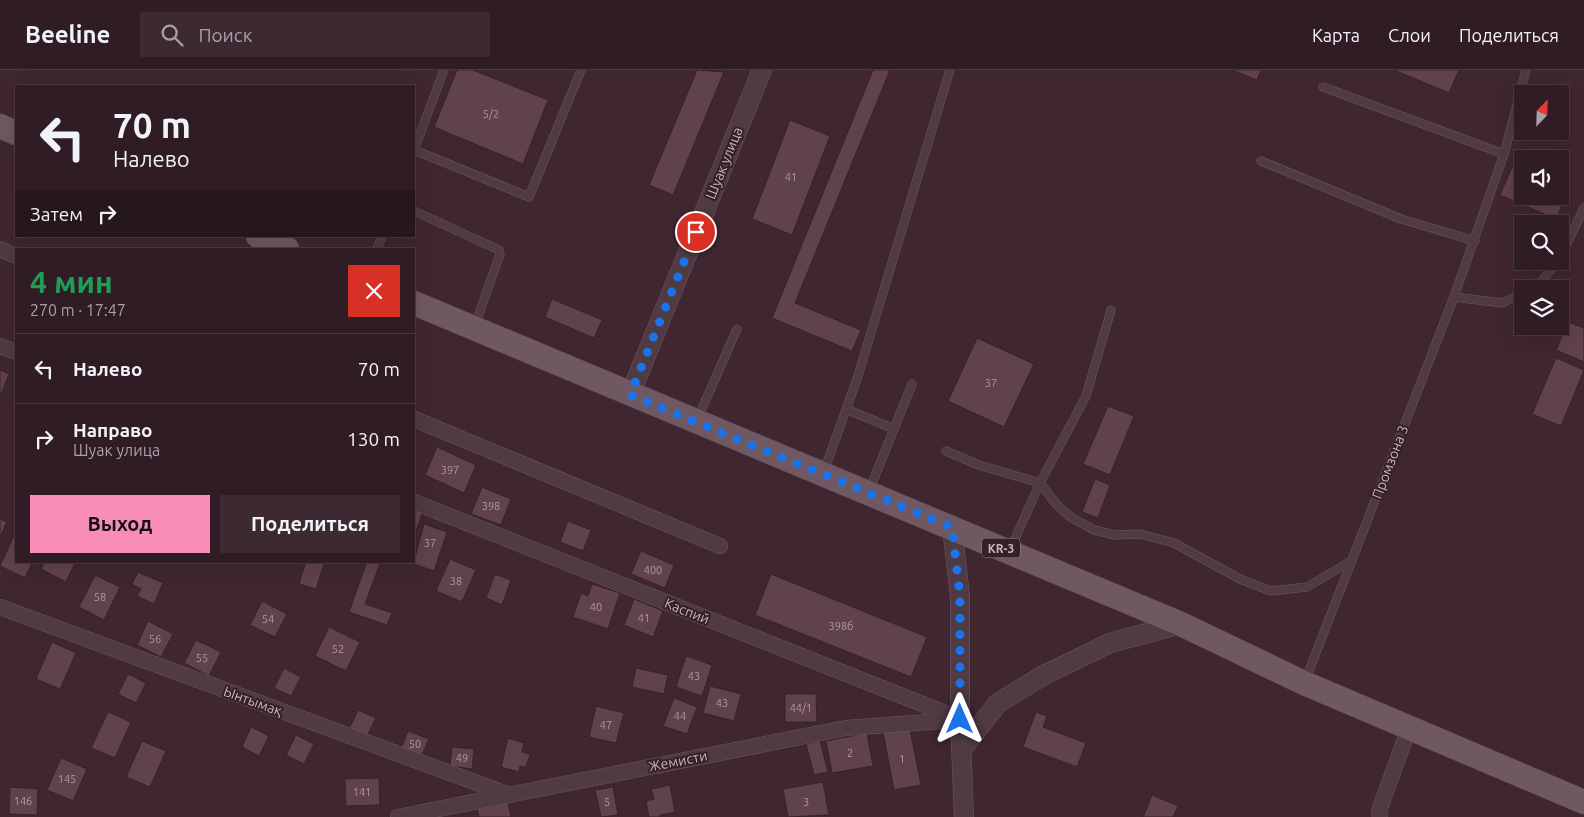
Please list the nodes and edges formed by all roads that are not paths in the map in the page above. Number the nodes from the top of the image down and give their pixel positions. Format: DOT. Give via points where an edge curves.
graph roads {
  1 [pos="444,70"];
  2 [pos="581,70"];
  3 [pos="762,70"];
  4 [pos="950,70"];
  5 [pos="1526,70"];
  6 [pos="1323,87"];
  7 [pos="0,126"];
  8 [pos="15,133"];
  9 [pos="415,147"];
  10 [pos="415,150"];
  11 [pos="1504,154"];
  12 [pos="1261,161"];
  13 [pos="1584,208"];
  14 [pos="415,211"];
  15 [pos="260,237"];
  16 [pos="1569,239"];
  17 [pos="1475,241"];
  18 [pos="285,248"];
  19 [pos="0,249"];
  20 [pos="15,256"];
  21 [pos="1551,270"];
  22 [pos="1542,280"];
  23 [pos="1454,296"];
  24 [pos="1514,298"];
  25 [pos="415,303"];
  26 [pos="1111,310"];
  27 [pos="473,328"];
  28 [pos="737,329"];
  29 [pos="0,346"];
  30 [pos="15,352"];
  31 [pos="912,384"];
  32 [pos="630,395"];
  33 [pos="846,408"];
  34 [pos="415,419"];
  35 [pos="696,422"];
  36 [pos="894,429"];
  37 [pos="946,451"];
  38 [pos="823,474"];
  39 [pos="1040,483"];
  40 [pos="869,493"];
  41 [pos="415,502"];
  42 [pos="952,527"];
  43 [pos="720,546"];
  44 [pos="1009,552"];
  45 [pos="1352,561"];
  46 [pos="0,607"];
  47 [pos="1181,624"];
  48 [pos="1304,683"];
  49 [pos="960,719"];
  50 [pos="1409,728"];
  51 [pos="961,750"];
  52 [pos="507,794"];
  53 [pos="1584,802"];
  54 [pos="398,817"];
  55 [pos="964,817"];
  56 [pos="1380,817"];
  1 -- 9 [label="lane"];
  2 -- 10 [label="lane" via="528,197"];
  3 -- 32 [label="street, Шуак улица"];
  4 -- 33 [label="lane"];
  5 -- 11 [label="lane, Промзона 3"];
  6 -- 11 [label="lane"];
  7 -- 8 [label="main road"];
  11 -- 17 [label="lane, Промзона 3"];
  12 -- 17 [label="lane" via="1401,219"];
  13 -- 16 [label="lane"];
  14 -- 27 [label="lane" via="499,250"];
  15 -- 18 [label="main road"];
  17 -- 23 [label="lane, Промзона 3"];
  19 -- 20 [label="street"];
  21 -- 22 [label="lane"];
  23 -- 24 [label="lane" via="1502,303"];
  23 -- 45 [label="lane, Промзона 3"];
  25 -- 27 [label="main road, KR-3"];
  26 -- 39 [label="lane" via="1086,396"];
  27 -- 32 [label="main road, KR-3"];
  28 -- 35 [label="lane"];
  29 -- 30 [label="street"];
  31 -- 36 [label="lane"];
  32 -- 35 [label="main road, KR-3"];
  33 -- 36 [label="lane"];
  33 -- 38 [label="lane"];
  34 -- 43 [label="street"];
  35 -- 38 [label="main road, KR-3"];
  36 -- 40 [label="lane"];
  37 -- 39 [label="lane" via="979,465"];
  38 -- 40 [label="main road, KR-3"];
  39 -- 44 [label="lane"];
  39 -- 45 [label="lane" via="1057,505 1094,530 1114,535 1140,534 1174,542 1240,579 1271,591 1306,587"];
  40 -- 42 [label="main road, KR-3"];
  41 -- 49 [label="street, Каспий"];
  42 -- 44 [label="main road, KR-3"];
  42 -- 49 [label="street" via="960,596"];
  44 -- 47 [label="main road, KR-3"];
  45 -- 48 [label="lane, Промзона 3"];
  46 -- 52 [label="street, Ынтымақ"];
  47 -- 48 [label="main road, KR-3"];
  47 -- 51 [label="street" via="1110,643 1044,675 998,703"];
  48 -- 50 [label="main road, KR-3"];
  49 -- 51 [label="street"];
  49 -- 52 [label="street, Жемисти" via="846,728"];
  50 -- 53 [label="main road, KR-3"];
  50 -- 56 [label="street" via="1379,811"];
  51 -- 55 [label="street"];
  52 -- 54 [label="street, Жемисти"];
}
